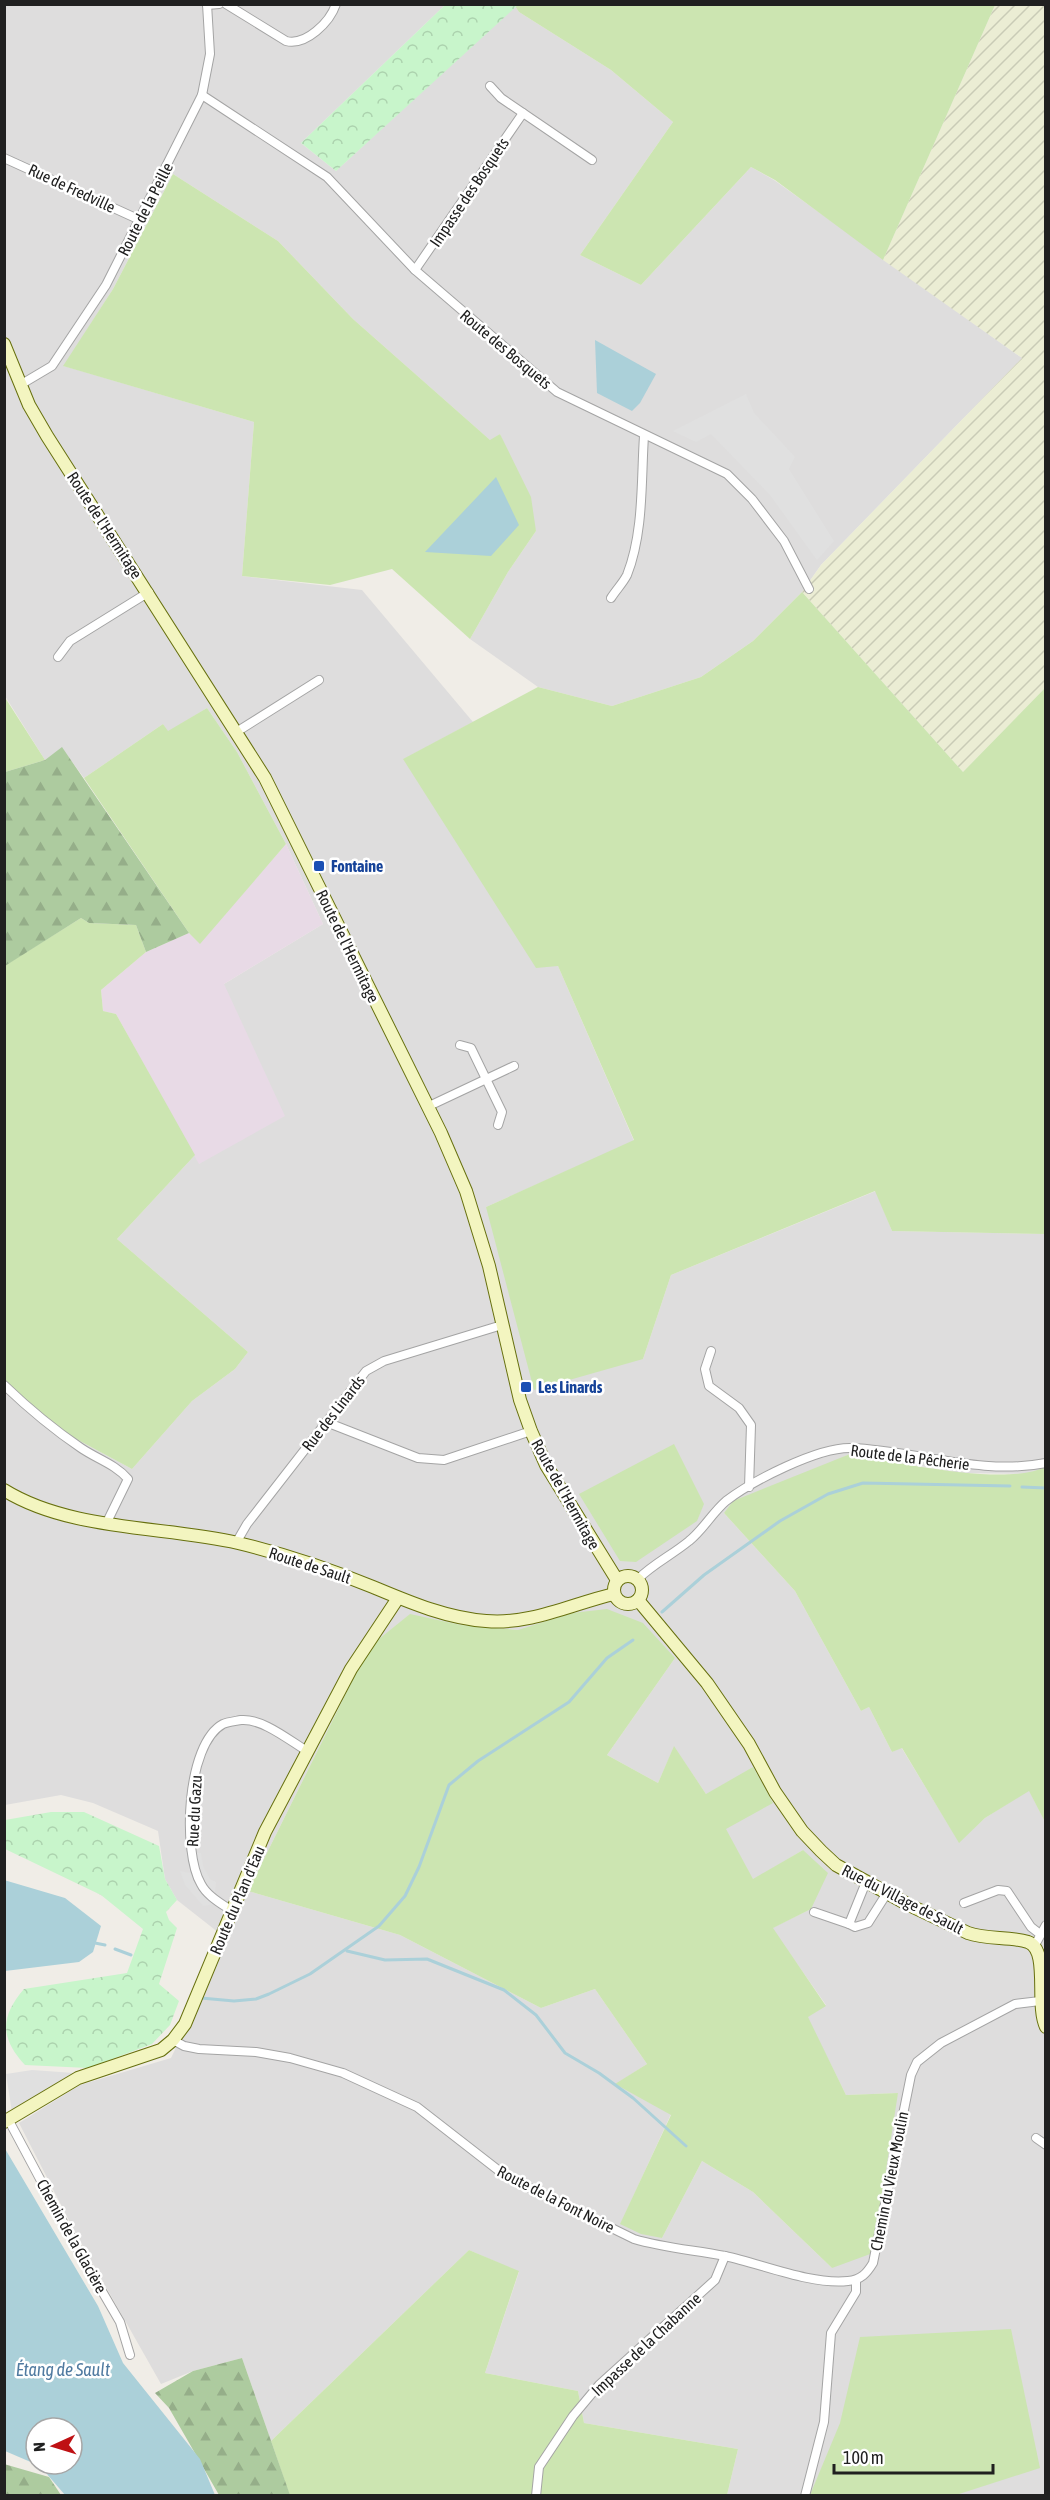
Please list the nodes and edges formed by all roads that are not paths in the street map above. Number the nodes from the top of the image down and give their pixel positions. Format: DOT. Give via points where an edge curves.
graph roads {
  1 [pos="219,4"];
  2 [pos="226,4"];
  3 [pos="336,4"];
  4 [pos="207,5"];
  5 [pos="490,86"];
  6 [pos="202,95"];
  7 [pos="523,113"];
  8 [pos="4,158"];
  9 [pos="592,160"];
  10 [pos="140,219"];
  11 [pos="415,270"];
  12 [pos="4,344"];
  13 [pos="20,385"];
  14 [pos="644,436"];
  15 [pos="809,589"];
  16 [pos="149,592"];
  17 [pos="611,598"];
  18 [pos="58,657"];
  19 [pos="319,680"];
  20 [pos="238,731"];
  21 [pos="460,1045"];
  22 [pos="514,1066"];
  23 [pos="486,1079"];
  24 [pos="427,1107"];
  25 [pos="498,1125"];
  26 [pos="502,1325"];
  27 [pos="711,1351"];
  28 [pos="4,1385"];
  29 [pos="326,1422"];
  30 [pos="531,1431"];
  31 [pos="1046,1463"];
  32 [pos="749,1487"];
  33 [pos="4,1490"];
  34 [pos="107,1522"];
  35 [pos="237,1543"];
  36 [pos="638,1579"];
  37 [pos="617,1580"];
  38 [pos="614,1594"];
  39 [pos="398,1598"];
  40 [pos="638,1600"];
  41 [pos="307,1750"];
  42 [pos="866,1882"];
  43 [pos="887,1893"];
  44 [pos="964,1903"];
  45 [pos="232,1911"];
  46 [pos="814,1912"];
  47 [pos="849,1924"];
  48 [pos="1046,1925"];
  49 [pos="1038,1939"];
  50 [pos="1044,1966"];
  51 [pos="1040,2001"];
  52 [pos="1046,2027"];
  53 [pos="173,2040"];
  54 [pos="6,2121"];
  55 [pos="1036,2138"];
  56 [pos="1046,2145"];
  57 [pos="725,2256"];
  58 [pos="856,2280"];
  59 [pos="130,2355"];
  60 [pos="536,2496"];
  61 [pos="805,2496"];
  1 -- 4 [label="street"];
  2 -- 3 [label="street" via="294,43 309,37 333,14"];
  4 -- 6 [label="street, Route de la Peille" via="210,54"];
  5 -- 7 [label="street"];
  6 -- 10 [label="street, Route de la Peille"];
  6 -- 11 [label="street, Route des Bosquets" via="327,177"];
  7 -- 9 [label="street"];
  7 -- 11 [label="street, Impasse des Bosquets"];
  8 -- 10 [label="street, Rue de Fredville"];
  10 -- 13 [label="street, Route de la Peille" via="106,285 52,366"];
  11 -- 14 [label="street, Route des Bosquets" via="557,392"];
  12 -- 13 [label="street, Route de l'Hermitage"];
  13 -- 16 [label="street, Route de l'Hermitage" via="47,436"];
  14 -- 15 [label="street, Route des Bosquets" via="706,461 740,484 784,541"];
  14 -- 17 [label="street" via="634,546 626,576"];
  16 -- 18 [label="street" via="70,641"];
  16 -- 20 [label="street, Route de l'Hermitage"];
  19 -- 20 [label="street"];
  20 -- 24 [label="street, Route de l'Hermitage" via="265,778"];
  21 -- 23 [label="street" via="471,1048"];
  22 -- 23 [label="street"];
  23 -- 24 [label="street"];
  23 -- 25 [label="street" via="502,1112"];
  24 -- 26 [label="street, Route de l'Hermitage" via="466,1191"];
  26 -- 29 [label="street, Rue des Linards" via="375,1365"];
  26 -- 30 [label="street, Route de l'Hermitage"];
  27 -- 32 [label="street" via="705,1369 709,1386 740,1408 751,1425"];
  28 -- 34 [label="street" via="42,1422 89,1454 120,1469 128,1479"];
  29 -- 30 [label="street" via="430,1461 444,1460"];
  29 -- 35 [label="street, Rue des Linards"];
  30 -- 37 [label="street, Route de l'Hermitage" via="552,1474"];
  31 -- 32 [label="street, Route de la Pêcherie" via="984,1466 848,1448 813,1456"];
  32 -- 36 [label="street, Route de la Pêcherie" via="724,1503 689,1541"];
  33 -- 34 [label="street, Route de Sault" via="47,1510"];
  34 -- 35 [label="street, Route de Sault"];
  35 -- 39 [label="street, Route de Sault" via="317,1566"];
  36 -- 37 [label="street" via="625,1575"];
  36 -- 40 [label="street" via="642,1587"];
  37 -- 38 [label="street"];
  38 -- 39 [label="street, Route de Sault" via="512,1622 442,1613"];
  38 -- 40 [label="street" via="624,1604"];
  39 -- 41 [label="street, Route du Plan d'Eau" via="357,1659"];
  40 -- 42 [label="street, Rue du Village de Sault" via="707,1683 802,1831 836,1865"];
  41 -- 45 [label="street, Route du Plan d'Eau" via="265,1832"];
  41 -- 45 [label="street, Rue du Gazu" via="244,1720 222,1724 206,1742 195,1768 190,1852 200,1884"];
  42 -- 43 [label="street, Rue du Village de Sault"];
  42 -- 47 [label="street"];
  43 -- 47 [label="street" via="868,1923 855,1927"];
  43 -- 49 [label="street, Rue du Village de Sault" via="978,1937"];
  44 -- 49 [label="street" via="998,1890 1007,1891"];
  45 -- 53 [label="street, Route du Plan d'Eau" via="185,2024"];
  46 -- 47 [label="street"];
  48 -- 49 [label="street"];
  49 -- 50 [label="street"];
  50 -- 51 [label="street"];
  51 -- 52 [label="street"];
  51 -- 58 [label="street, Chemin du Vieux Moulin" via="1016,2004 935,2047 917,2062 910,2075 873,2263"];
  53 -- 54 [label="street, Route du Plan d'Eau" via="161,2050 78,2078"];
  53 -- 57 [label="street, Route de la Font Noire" via="199,2049 290,2058 343,2073 417,2107 498,2170 524,2185 634,2239"];
  54 -- 59 [label="street, Chemin de la Glacière" via="120,2322"];
  55 -- 56 [label="street"];
  57 -- 58 [label="street, Route de la Font Noire" via="812,2278"];
  57 -- 60 [label="street, Impasse de la Chabanne" via="715,2280 599,2385 573,2416 539,2467"];
  58 -- 61 [label="street, Chemin du Vieux Moulin" via="856,2292 831,2333 824,2422"];
}
